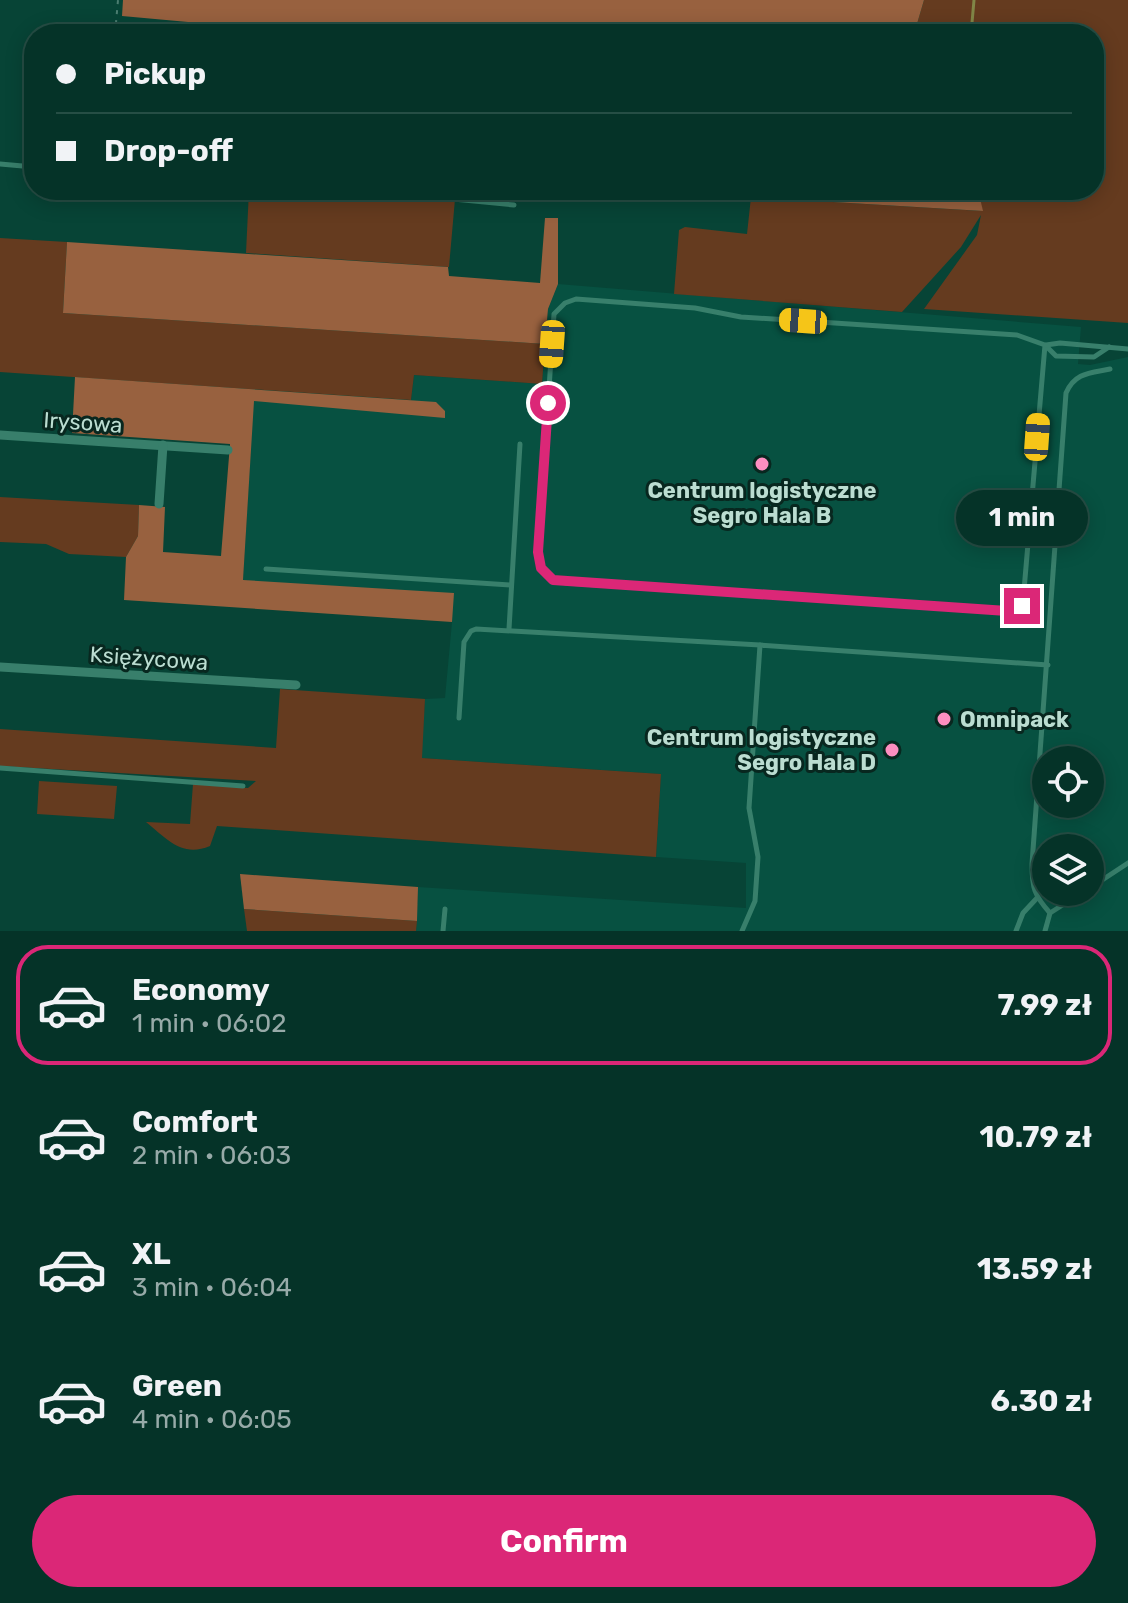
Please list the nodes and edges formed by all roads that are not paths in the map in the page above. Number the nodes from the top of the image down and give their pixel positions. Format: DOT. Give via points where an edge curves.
graph roads {
  1 [pos="0,164"];
  2 [pos="24,166"];
  3 [pos="463,200"];
  4 [pos="514,205"];
  5 [pos="1045,345"];
  6 [pos="1109,347"];
  7 [pos="1128,349"];
  8 [pos="1110,369"];
  9 [pos="0,435"];
  10 [pos="520,444"];
  11 [pos="163,445"];
  12 [pos="228,450"];
  13 [pos="159,504"];
  14 [pos="266,569"];
  15 [pos="511,585"];
  16 [pos="509,629"];
  17 [pos="760,645"];
  18 [pos="1048,665"];
  19 [pos="0,667"];
  20 [pos="296,685"];
  21 [pos="459,718"];
  22 [pos="0,768"];
  23 [pos="243,786"];
  24 [pos="1034,834"];
  25 [pos="1128,863"];
  26 [pos="1104,879"];
  27 [pos="1032,903"];
  28 [pos="1044,906"];
  29 [pos="1061,906"];
  30 [pos="445,909"];
  31 [pos="1050,913"];
  32 [pos="443,931"];
  33 [pos="742,931"];
  34 [pos="1016,931"];
  35 [pos="1045,931"];
  1 -- 2 [label="lane"];
  3 -- 4 [label="lane"];
  5 -- 5 [label="lane" via="1017,335 741,317 626,302 565,303 554,314 541,568 553,580 566,583 1018,609 1023,602"];
  5 -- 6 [label="lane"];
  5 -- 6 [label="lane" via="1056,356 1078,358 1094,357"];
  6 -- 7 [label="lane"];
  8 -- 18 [label="lane" via="1079,375 1066,393"];
  9 -- 11 [label="street, Irysowa"];
  10 -- 15 [label="lane"];
  11 -- 12 [label="street, Irysowa"];
  11 -- 13 [label="street"];
  14 -- 15 [label="lane"];
  15 -- 16 [label="lane"];
  16 -- 17 [label="lane"];
  16 -- 21 [label="lane" via="476,629 467,637"];
  17 -- 18 [label="lane"];
  17 -- 33 [label="lane" via="749,808 758,857 755,901"];
  18 -- 24 [label="lane"];
  19 -- 20 [label="street, Księżycowa"];
  22 -- 23 [label="lane"];
  25 -- 26 [label="lane"];
  27 -- 34 [label="lane"];
  28 -- 31 [label="lane"];
  29 -- 31 [label="lane"];
  30 -- 32 [label="lane"];
  31 -- 35 [label="lane"];
}
